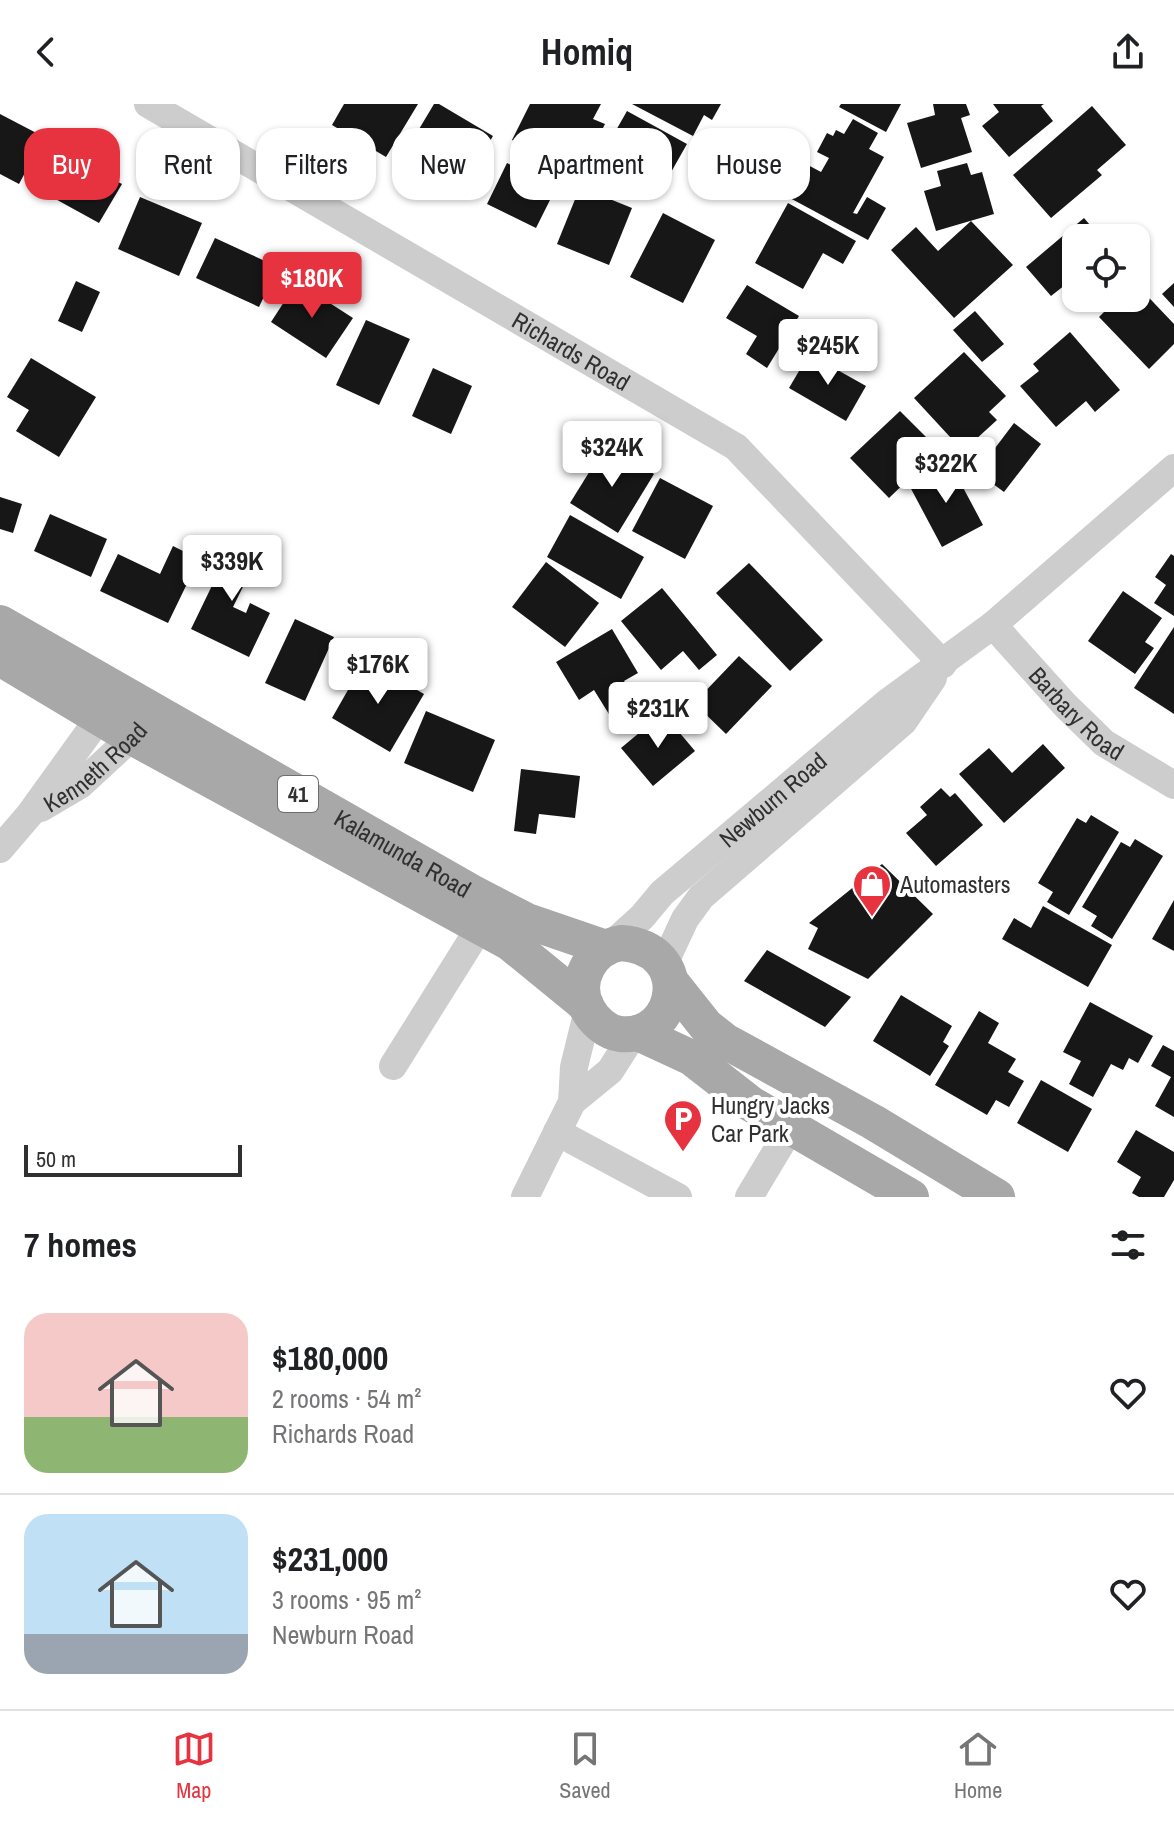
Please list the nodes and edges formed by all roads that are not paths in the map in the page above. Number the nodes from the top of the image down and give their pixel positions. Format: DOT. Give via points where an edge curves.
graph roads {
  1 [pos="148,104"];
  2 [pos="1174,468"];
  3 [pos="0,623"];
  4 [pos="993,625"];
  5 [pos="0,658"];
  6 [pos="943,664"];
  7 [pos="108,705"];
  8 [pos="143,724"];
  9 [pos="1174,785"];
  10 [pos="30,814"];
  11 [pos="0,849"];
  12 [pos="480,927"];
  13 [pos="607,946"];
  14 [pos="668,973"];
  15 [pos="586,1000"];
  16 [pos="638,1033"];
  17 [pos="393,1066"];
  18 [pos="572,1102"];
  19 [pos="873,1122"];
  20 [pos="791,1127"];
  21 [pos="557,1132"];
  22 [pos="525,1197"];
  23 [pos="678,1197"];
  24 [pos="749,1197"];
  25 [pos="911,1197"];
  26 [pos="975,1197"];
  27 [pos="997,1197"];
  1 -- 6 [label="street, Richards Road" via="736,447"];
  2 -- 4 [label="street, Newburn Road"];
  3 -- 7 [label="main road, Kalamunda Road / 41"];
  4 -- 6 [label="street, Newburn Road"];
  4 -- 9 [label="street, Barbary Road" via="1104,743"];
  5 -- 7 [label="main road, Kalamunda Road / 41"];
  6 -- 13 [label="street, Newburn Road" via="840,742"];
  6 -- 14 [label="street, Newburn Road" via="903,722 692,907"];
  7 -- 8 [label="main road, Kalamunda Road / 41"];
  7 -- 10 [label="street, Kenneth Road"];
  8 -- 10 [label="street, Kenneth Road" via="80,785"];
  8 -- 12 [label="main road, Kalamunda Road / 41"];
  8 -- 13 [label="main road, Kalamunda Road / 41" via="527,921"];
  10 -- 11 [label="street, Kenneth Road"];
  12 -- 15 [label="main road, Kalamunda Road / 41"];
  12 -- 17 [label="street"];
  13 -- 14 [label="main road, Kalamunda Road / 41" via="621,943 654,952"];
  13 -- 15 [label="main road" via="588,965"];
  14 -- 16 [label="main road" via="665,1010"];
  14 -- 19 [label="main road, Kalamunda Road / 41" via="706,1026 725,1041"];
  15 -- 16 [label="main road, Kalamunda Road / 41" via="595,1020 613,1033"];
  15 -- 18 [label="street"];
  16 -- 18 [label="street" via="610,1071"];
  16 -- 20 [label="main road, Kalamunda Road / 41" via="692,1058 751,1104"];
  18 -- 21 [label="street"];
  19 -- 26 [label="main road" via="901,1154"];
  19 -- 27 [label="main road, Kalamunda Road / 41"];
  20 -- 24 [label="street"];
  20 -- 25 [label="main road, Kalamunda Road / 41"];
  21 -- 22 [label="street"];
  21 -- 23 [label="street"];
}
